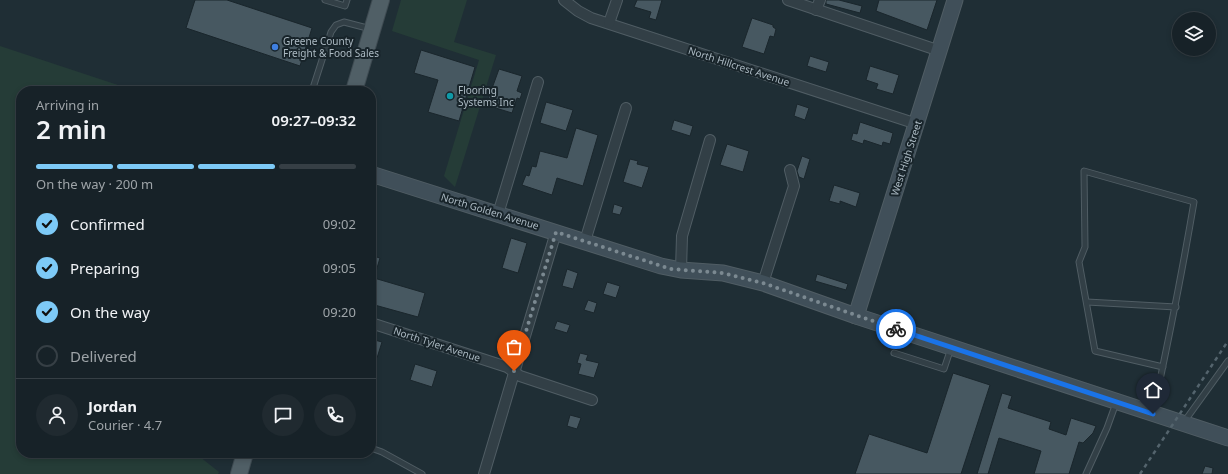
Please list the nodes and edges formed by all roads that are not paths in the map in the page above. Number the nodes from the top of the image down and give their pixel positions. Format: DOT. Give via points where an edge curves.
graph roads {
  1 [pos="325,0"];
  2 [pos="347,0"];
  3 [pos="381,0"];
  4 [pos="564,0"];
  5 [pos="617,0"];
  6 [pos="788,0"];
  7 [pos="820,0"];
  8 [pos="955,0"];
  9 [pos="816,10"];
  10 [pos="609,24"];
  11 [pos="372,30"];
  12 [pos="940,51"];
  13 [pos="538,82"];
  14 [pos="314,86"];
  15 [pos="355,86"];
  16 [pos="626,108"];
  17 [pos="917,124"];
  18 [pos="710,140"];
  19 [pos="790,170"];
  20 [pos="376,176"];
  21 [pos="498,214"];
  22 [pos="556,232"];
  23 [pos="585,241"];
  24 [pos="681,270"];
  25 [pos="763,283"];
  26 [pos="1087,302"];
  27 [pos="1176,307"];
  28 [pos="856,316"];
  29 [pos="376,325"];
  30 [pos="951,347"];
  31 [pos="894,353"];
  32 [pos="1228,361"];
  33 [pos="1163,367"];
  34 [pos="514,371"];
  35 [pos="592,400"];
  36 [pos="1117,402"];
  37 [pos="1153,414"];
  38 [pos="1183,423"];
  39 [pos="1228,438"];
  40 [pos="376,450"];
  41 [pos="244,458"];
  42 [pos="239,474"];
  43 [pos="422,474"];
  44 [pos="484,474"];
  45 [pos="1086,474"];
  1 -- 2 [label="lane" via="345,6"];
  3 -- 11 [label="main road"];
  4 -- 10 [label="street, North Hillcrest Avenue" via="584,15"];
  5 -- 10 [label="street"];
  6 -- 9 [label="street"];
  7 -- 9 [label="street"];
  8 -- 12 [label="street, West High Street"];
  9 -- 12 [label="street"];
  10 -- 17 [label="street, North Hillcrest Avenue"];
  11 -- 14 [label="lane" via="344,22 336,24"];
  11 -- 15 [label="main road"];
  12 -- 17 [label="street, West High Street"];
  13 -- 21 [label="street"];
  16 -- 23 [label="street"];
  17 -- 28 [label="street, West High Street"];
  18 -- 24 [label="street" via="682,236"];
  19 -- 25 [label="street" via="794,186"];
  20 -- 21 [label="street, North Golden Avenue"];
  21 -- 22 [label="street, North Golden Avenue"];
  22 -- 23 [label="street, North Golden Avenue"];
  22 -- 34 [label="street"];
  23 -- 24 [label="street, North Golden Avenue"];
  24 -- 25 [label="street, North Golden Avenue" via="723,273"];
  25 -- 28 [label="street, North Golden Avenue"];
  26 -- 27 [label="lane"];
  26 -- 27 [label="lane" via="1079,262 1085,247 1084,171 1194,202"];
  26 -- 33 [label="lane" via="1095,351"];
  27 -- 33 [label="lane"];
  28 -- 30 [label="street, North Golden Avenue"];
  29 -- 34 [label="street, North Tyler Avenue"];
  30 -- 31 [label="lane" via="944,370"];
  30 -- 36 [label="street, North Golden Avenue"];
  32 -- 38 [label="lane"];
  33 -- 37 [label="lane"];
  34 -- 35 [label="street, North Tyler Avenue" via="520,376"];
  34 -- 44 [label="street"];
  36 -- 37 [label="street, North Golden Avenue"];
  36 -- 45 [label="lane"];
  37 -- 38 [label="street, North Golden Avenue"];
  38 -- 39 [label="street, North Golden Avenue"];
  40 -- 43 [label="lane"];
  41 -- 42 [label="main road"];
}
